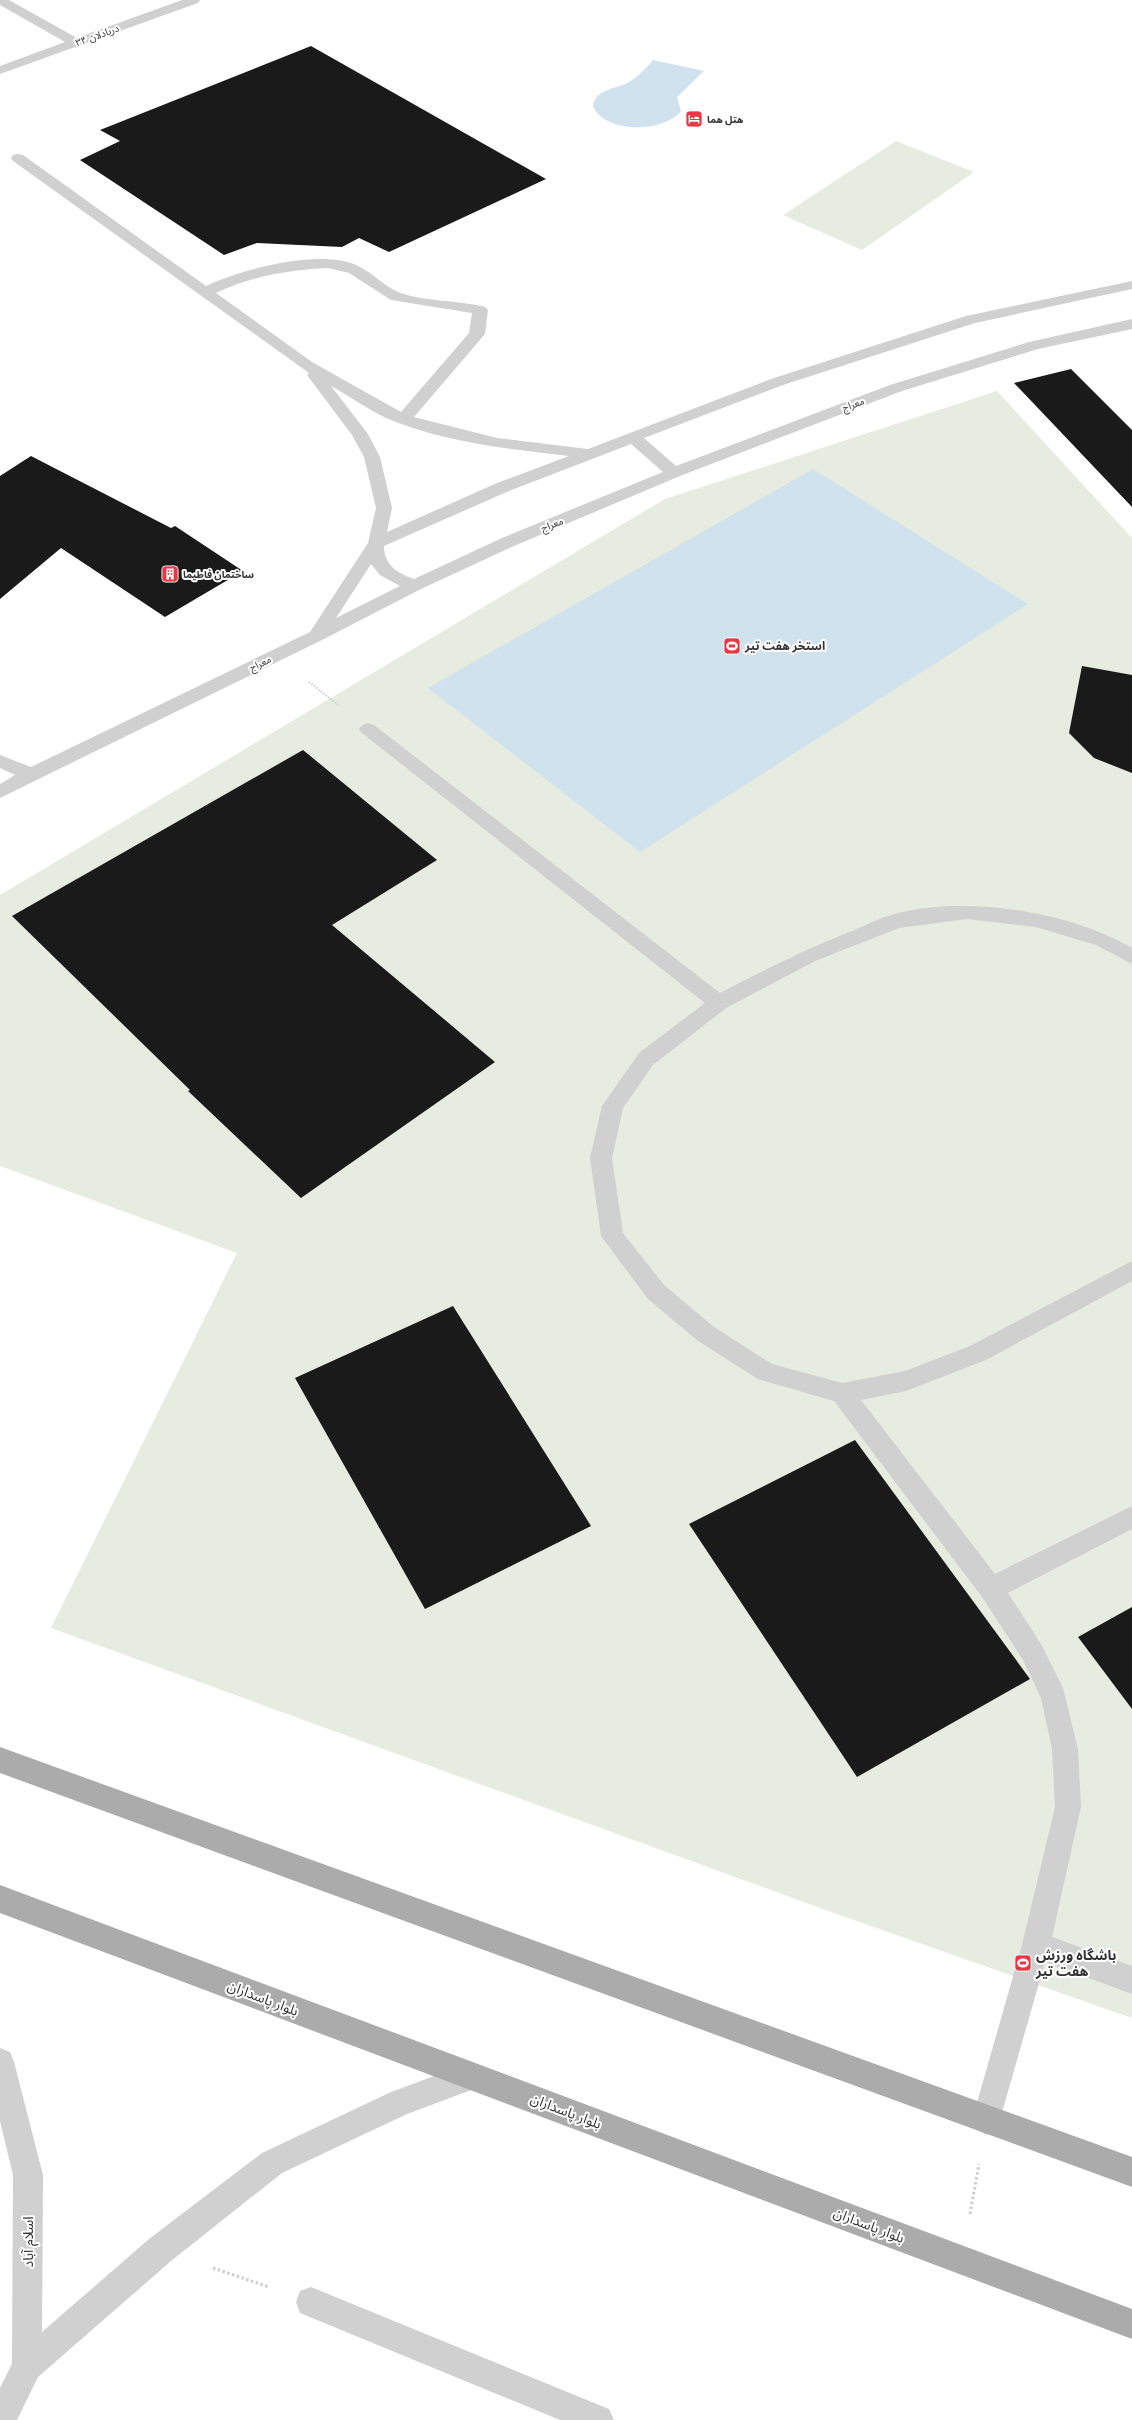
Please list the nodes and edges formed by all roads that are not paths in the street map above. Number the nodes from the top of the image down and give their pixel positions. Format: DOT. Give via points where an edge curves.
graph roads {
  1 [pos="0,0"];
  2 [pos="194,0"];
  3 [pos="149,4"];
  4 [pos="162,11"];
  5 [pos="76,43"];
  6 [pos="0,70"];
  7 [pos="18,158"];
  8 [pos="1132,285"];
  9 [pos="205,292"];
  10 [pos="1132,324"];
  11 [pos="308,365"];
  12 [pos="404,419"];
  13 [pos="633,437"];
  14 [pos="588,454"];
  15 [pos="674,473"];
  16 [pos="376,543"];
  17 [pos="415,585"];
  18 [pos="316,636"];
  19 [pos="368,729"];
  20 [pos="0,761"];
  21 [pos="31,774"];
  22 [pos="0,792"];
  23 [pos="1132,957"];
  24 [pos="719,1003"];
  25 [pos="1132,1270"];
  26 [pos="842,1393"];
  27 [pos="1132,1517"];
  28 [pos="991,1589"];
  29 [pos="0,1760"];
  30 [pos="0,1899"];
  31 [pos="1036,1945"];
  32 [pos="1132,1980"];
  33 [pos="0,2062"];
  34 [pos="472,2076"];
  35 [pos="987,2120"];
  36 [pos="1132,2172"];
  37 [pos="312,2302"];
  38 [pos="1132,2324"];
  39 [pos="27,2366"];
  40 [pos="1,2420"];
  41 [pos="598,2420"];
  1 -- 5 [label="street"];
  2 -- 4 [label="street, دریادلان ۳۴"];
  3 -- 4 [label="street"];
  4 -- 5 [label="street, دریادلان ۳۴"];
  5 -- 6 [label="street, دریادلان ۳۴"];
  7 -- 9 [label="street"];
  8 -- 13 [label="street" via="971,319 777,382"];
  9 -- 11 [label="street"];
  9 -- 12 [label="street" via="231,280 263,271 287,266 328,264 354,269 396,297 480,310 477,334"];
  10 -- 15 [label="street, معراج" via="1034,345 896,388"];
  11 -- 12 [label="street" via="364,400"];
  11 -- 16 [label="street" via="360,434 372,457 384,508"];
  12 -- 14 [label="street" via="497,443"];
  13 -- 14 [label="street"];
  13 -- 15 [label="street"];
  14 -- 16 [label="street" via="503,487"];
  15 -- 17 [label="street, معراج" via="508,542"];
  16 -- 17 [label="street" via="378,564 387,574"];
  16 -- 18 [label="street"];
  17 -- 18 [label="street, معراج"];
  18 -- 21 [label="street, معراج"];
  19 -- 24 [label="street"];
  20 -- 21 [label="street"];
  21 -- 22 [label="street, معراج"];
  23 -- 24 [label="street" via="1103,940 1036,920 967,912 896,921 808,956"];
  24 -- 26 [label="street" via="646,1059 613,1106 601,1158 612,1236 656,1292 706,1334 766,1372"];
  25 -- 26 [label="street" via="978,1354 906,1381"];
  26 -- 28 [label="street"];
  27 -- 28 [label="street"];
  28 -- 31 [label="street" via="1032,1652 1054,1697 1065,1749 1068,1807"];
  29 -- 35 [label="main road"];
  30 -- 34 [label="main road, بلوار پاسداران"];
  31 -- 32 [label="street"];
  31 -- 35 [label="street"];
  33 -- 39 [label="street, اسلام آباد" via="28,2175"];
  34 -- 38 [label="main road, بلوار پاسداران"];
  34 -- 39 [label="street" via="401,2102 272,2163 160,2250"];
  35 -- 36 [label="main road"];
  37 -- 41 [label="street"];
  39 -- 40 [label="street, اسلام آباد"];
}
